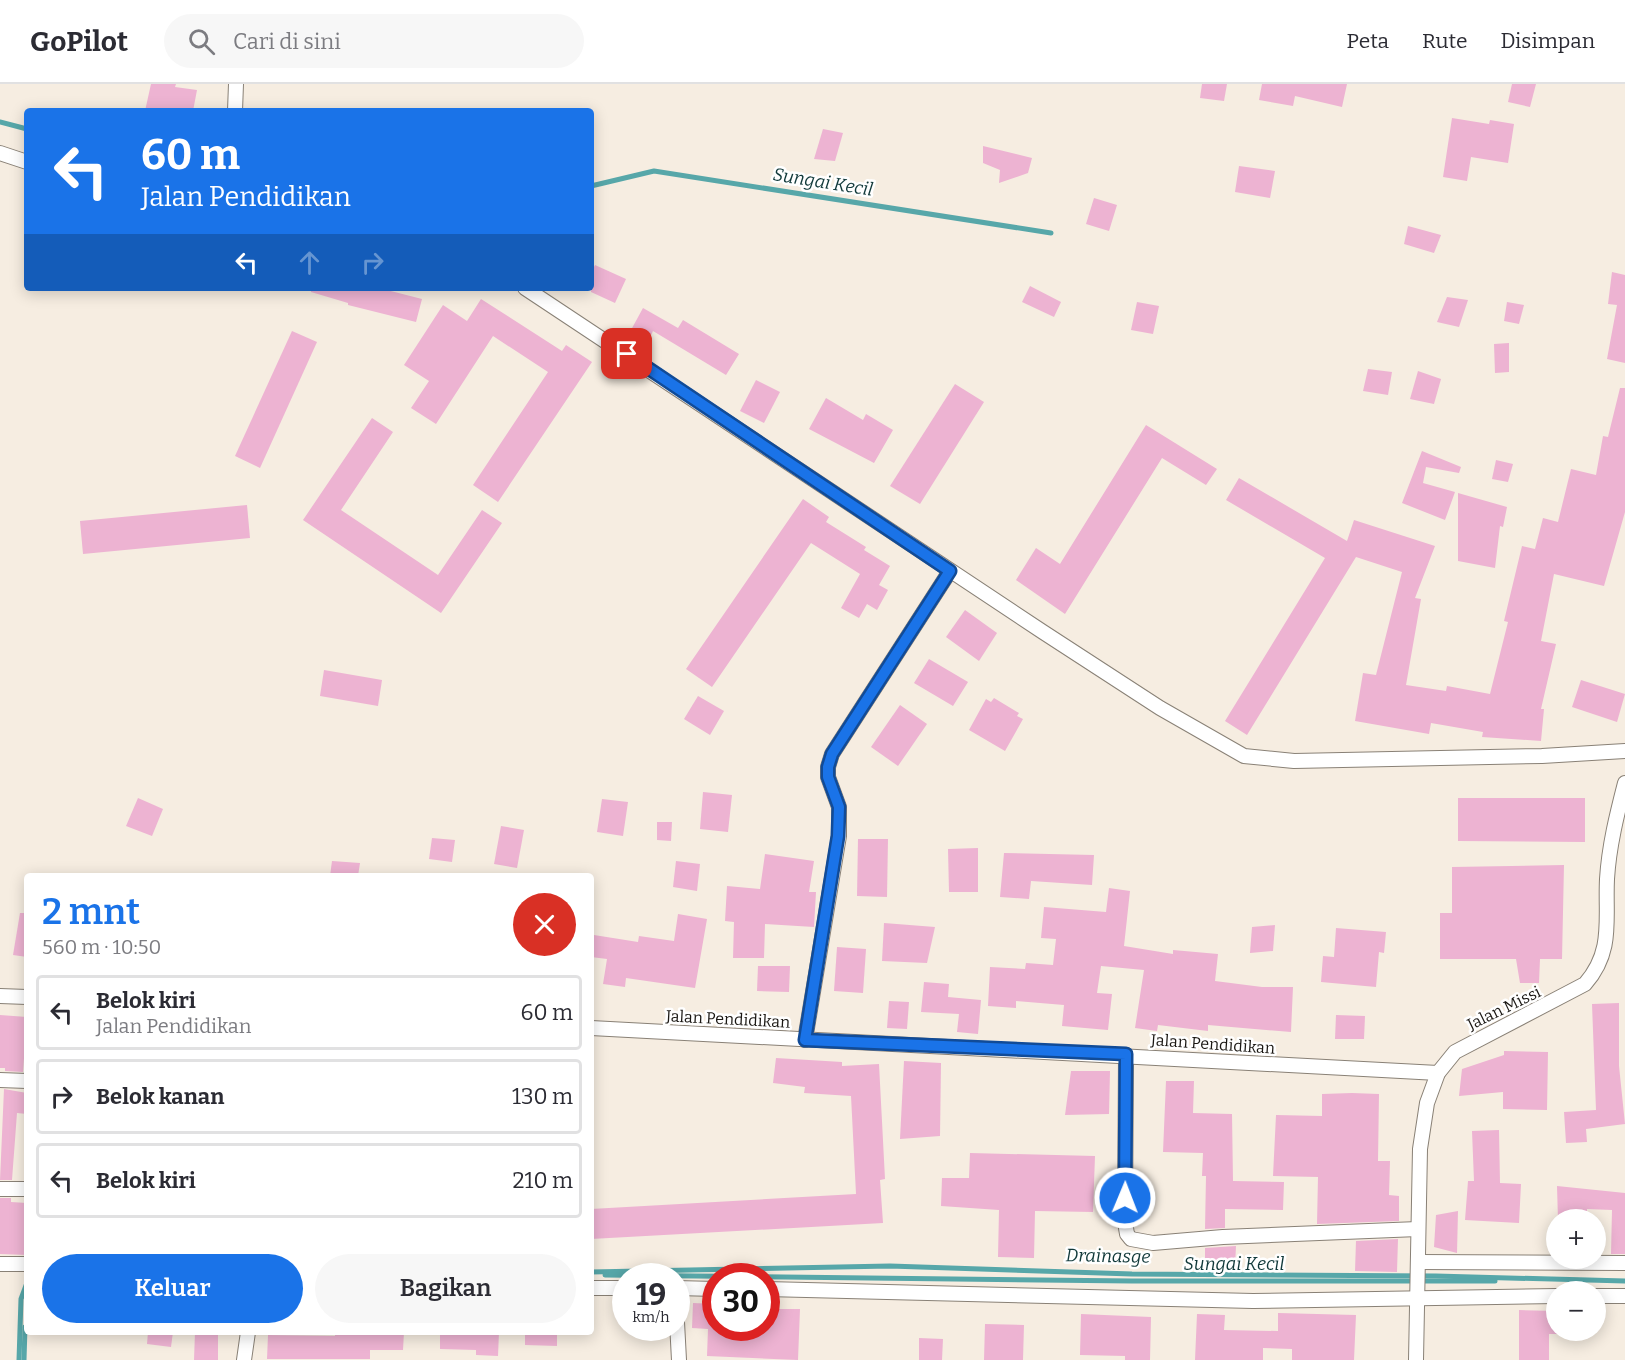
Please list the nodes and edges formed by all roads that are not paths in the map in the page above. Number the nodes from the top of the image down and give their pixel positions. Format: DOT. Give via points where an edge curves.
graph roads {
  1 [pos="236,84"];
  2 [pos="235,108"];
  3 [pos="0,153"];
  4 [pos="24,161"];
  5 [pos="530,291"];
  6 [pos="950,571"];
  7 [pos="1625,751"];
  8 [pos="1625,783"];
  9 [pos="0,996"];
  10 [pos="24,997"];
  11 [pos="594,1028"];
  12 [pos="805,1040"];
  13 [pos="1126,1054"];
  14 [pos="1438,1073"];
  15 [pos="0,1080"];
  16 [pos="24,1081"];
  17 [pos="0,1189"];
  18 [pos="24,1189"];
  19 [pos="1418,1229"];
  20 [pos="1625,1263"];
  21 [pos="0,1264"];
  22 [pos="24,1264"];
  23 [pos="1418,1268"];
  24 [pos="594,1288"];
  25 [pos="612,1288"];
  26 [pos="780,1289"];
  27 [pos="1417,1295"];
  28 [pos="1546,1296"];
  29 [pos="1606,1296"];
  30 [pos="1625,1296"];
  31 [pos="248,1335"];
  32 [pos="679,1341"];
  33 [pos="244,1360"];
  34 [pos="680,1360"];
  35 [pos="1416,1360"];
  1 -- 2 [label="street"];
  3 -- 4 [label="street"];
  5 -- 6 [label="street"];
  6 -- 7 [label="street" via="1169,713 1232,751 1255,759 1542,756"];
  6 -- 12 [label="street" via="843,735 828,767 839,807 838,836"];
  8 -- 14 [label="street, Jalan Missi" via="1612,831 1605,949 1598,969 1585,984 1455,1052"];
  9 -- 10 [label="street"];
  11 -- 12 [label="street, Jalan Pendidikan"];
  12 -- 13 [label="street, Jalan Pendidikan"];
  13 -- 14 [label="street, Jalan Pendidikan"];
  13 -- 19 [label="street" via="1125,1229 1131,1239 1153,1243"];
  14 -- 19 [label="street, Jalan Missi" via="1421,1135"];
  15 -- 16 [label="street"];
  17 -- 18 [label="street"];
  19 -- 23 [label="street, Jalan Missi"];
  20 -- 23 [label="street"];
  21 -- 22 [label="street"];
  23 -- 27 [label="street, Jalan Missi"];
  24 -- 25 [label="street"];
  26 -- 27 [label="street" via="1253,1301"];
  27 -- 28 [label="street"];
  27 -- 35 [label="street"];
  29 -- 30 [label="street"];
  31 -- 33 [label="street"];
  32 -- 34 [label="street"];
}
